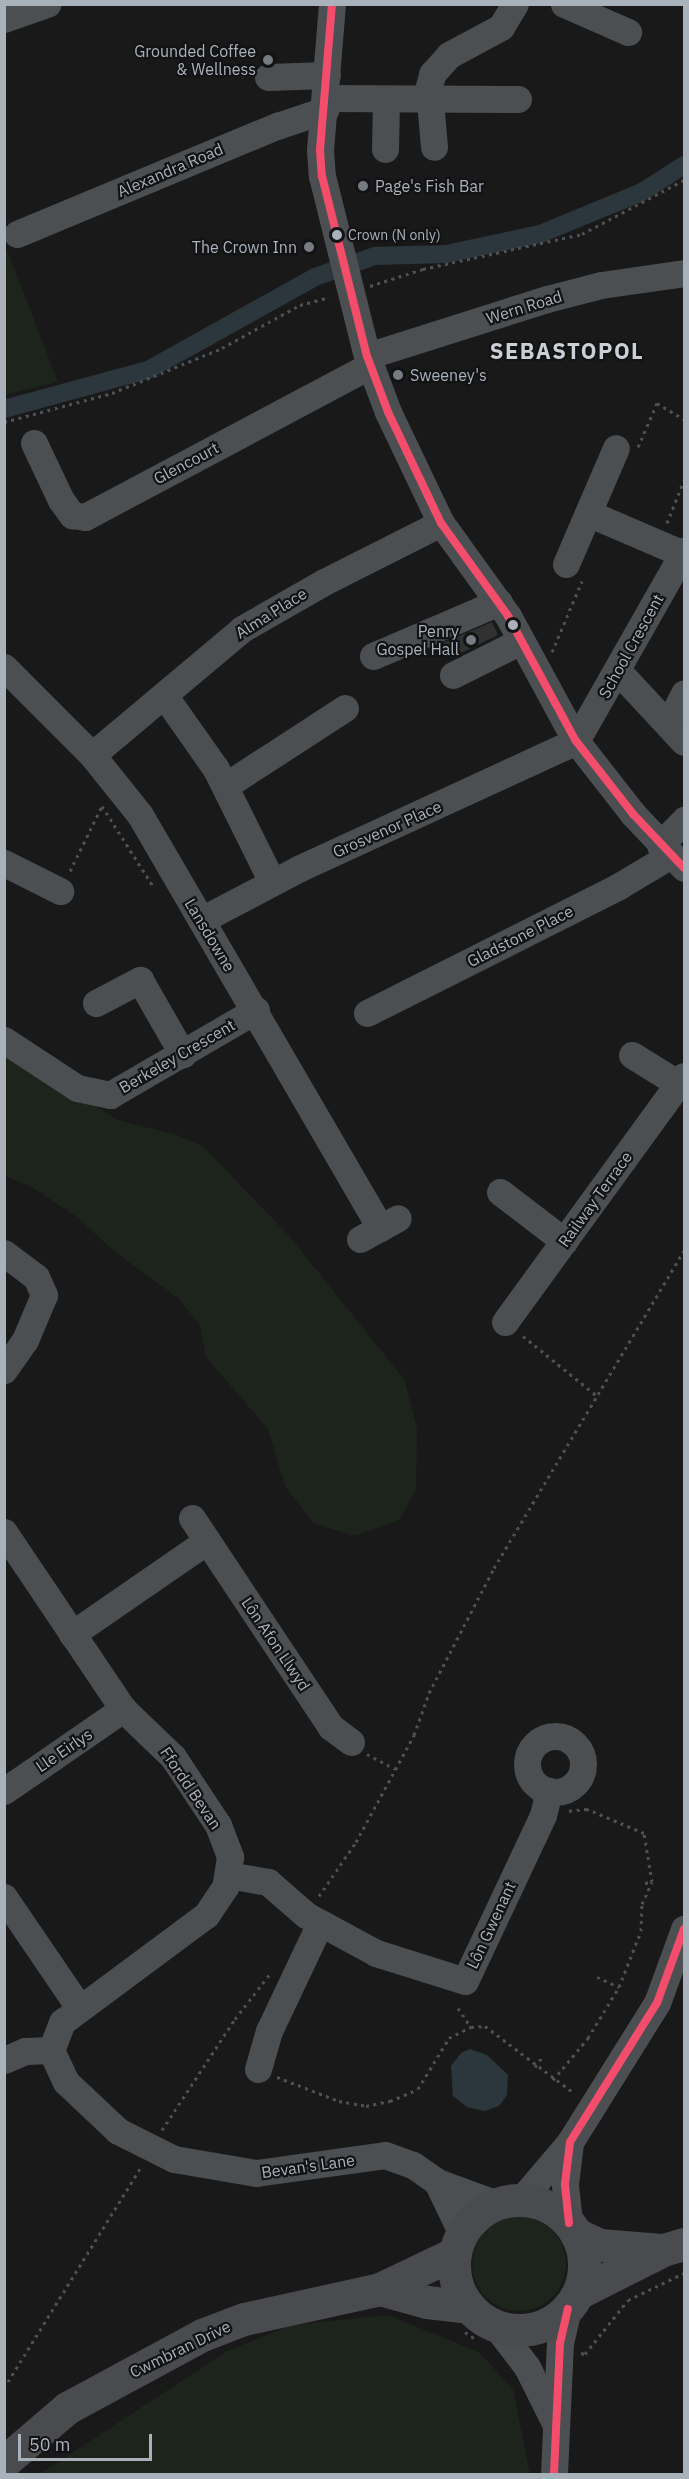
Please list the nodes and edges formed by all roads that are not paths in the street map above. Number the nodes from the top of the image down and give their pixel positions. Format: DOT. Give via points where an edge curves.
graph roads {
  1 [pos="47,4"];
  2 [pos="332,4"];
  3 [pos="515,4"];
  4 [pos="564,4"];
  5 [pos="4,19"];
  6 [pos="628,32"];
  7 [pos="268,77"];
  8 [pos="326,94"];
  9 [pos="518,99"];
  10 [pos="386,100"];
  11 [pos="428,100"];
  12 [pos="434,147"];
  13 [pos="385,149"];
  14 [pos="17,234"];
  15 [pos="684,273"];
  16 [pos="369,361"];
  17 [pos="34,443"];
  18 [pos="613,454"];
  19 [pos="588,513"];
  20 [pos="441,523"];
  21 [pos="684,552"];
  22 [pos="569,557"];
  23 [pos="499,602"];
  24 [pos="521,641"];
  25 [pos="373,656"];
  26 [pos="4,667"];
  27 [pos="617,670"];
  28 [pos="453,675"];
  29 [pos="684,693"];
  30 [pos="164,695"];
  31 [pos="345,708"];
  32 [pos="664,719"];
  33 [pos="576,741"];
  34 [pos="684,742"];
  35 [pos="92,755"];
  36 [pos="225,786"];
  37 [pos="684,820"];
  38 [pos="672,856"];
  39 [pos="4,863"];
  40 [pos="272,882"];
  41 [pos="60,891"];
  42 [pos="201,920"];
  43 [pos="96,1003"];
  44 [pos="255,1011"];
  45 [pos="367,1013"];
  46 [pos="4,1040"];
  47 [pos="183,1054"];
  48 [pos="632,1055"];
  49 [pos="682,1080"];
  50 [pos="500,1192"];
  51 [pos="380,1228"];
  52 [pos="564,1241"];
  53 [pos="4,1253"];
  54 [pos="505,1322"];
  55 [pos="4,1370"];
  56 [pos="192,1518"];
  57 [pos="4,1532"];
  58 [pos="207,1541"];
  59 [pos="72,1634"];
  60 [pos="123,1709"];
  61 [pos="351,1742"];
  62 [pos="4,1791"];
  63 [pos="549,1791"];
  64 [pos="228,1875"];
  65 [pos="4,1897"];
  66 [pos="313,1919"];
  67 [pos="684,1929"];
  68 [pos="78,2006"];
  69 [pos="51,2050"];
  70 [pos="4,2060"];
  71 [pos="258,2069"];
  72 [pos="570,2142"];
  73 [pos="437,2182"];
  74 [pos="509,2202"];
  75 [pos="573,2229"];
  76 [pos="459,2244"];
  77 [pos="677,2256"];
  78 [pos="380,2289"];
  79 [pos="573,2301"];
  80 [pos="469,2307"];
  81 [pos="496,2326"];
  82 [pos="556,2424"];
  83 [pos="4,2462"];
  84 [pos="554,2475"];
  1 -- 5 [label="street"];
  2 -- 8 [label="street"];
  3 -- 11 [label="street" via="501,27 449,55 432,74"];
  4 -- 6 [label="street"];
  7 -- 8 [label="street"];
  8 -- 10 [label="street"];
  8 -- 14 [label="street, Alexandra Road" via="277,126"];
  8 -- 16 [label="street" via="322,176"];
  9 -- 11 [label="street"];
  10 -- 11 [label="street"];
  10 -- 13 [label="street"];
  11 -- 12 [label="street"];
  15 -- 16 [label="street, Wern Road" via="601,285 547,299"];
  16 -- 17 [label="street, Glencourt" via="85,517 72,515 61,500"];
  16 -- 20 [label="street"];
  18 -- 19 [label="street"];
  19 -- 21 [label="street"];
  19 -- 22 [label="street"];
  20 -- 23 [label="street"];
  20 -- 30 [label="street, Alma Place" via="242,629"];
  21 -- 27 [label="street, School Crescent"];
  23 -- 24 [label="street"];
  23 -- 25 [label="street"];
  24 -- 28 [label="street"];
  24 -- 33 [label="street"];
  26 -- 35 [label="street, Lansdowne"];
  27 -- 32 [label="street"];
  27 -- 33 [label="street, School Crescent"];
  29 -- 32 [label="street" via="674,713"];
  30 -- 35 [label="street, Alma Place"];
  30 -- 36 [label="street"];
  31 -- 36 [label="street"];
  32 -- 34 [label="street"];
  33 -- 38 [label="street"];
  33 -- 40 [label="street, Grosvenor Place"];
  35 -- 42 [label="street, Lansdowne" via="140,815"];
  36 -- 40 [label="street"];
  37 -- 38 [label="street, Gladstone Place"];
  38 -- 45 [label="street, Gladstone Place"];
  39 -- 41 [label="street"];
  40 -- 42 [label="street, Grosvenor Place"];
  42 -- 44 [label="street, Lansdowne"];
  43 -- 47 [label="street" via="140,980"];
  44 -- 47 [label="street, Berkeley Crescent"];
  44 -- 51 [label="street, Lansdowne"];
  46 -- 47 [label="street, Berkeley Crescent" via="77,1088 94,1094 110,1095 128,1088"];
  48 -- 49 [label="street"];
  49 -- 52 [label="street, Railway Terrace"];
  50 -- 52 [label="street"];
  52 -- 54 [label="street, Railway Terrace"];
  53 -- 55 [label="street" via="36,1276 44,1295 25,1340"];
  56 -- 58 [label="street, Lôn Afon Llwyd"];
  57 -- 59 [label="street, Ffordd Bevan"];
  58 -- 59 [label="street"];
  58 -- 61 [label="street, Lôn Afon Llwyd" via="327,1721"];
  59 -- 60 [label="street, Ffordd Bevan"];
  60 -- 62 [label="street, Lle Eirlys"];
  60 -- 64 [label="street, Ffordd Bevan" via="164,1745 218,1825 228,1849"];
  63 -- 66 [label="street, Lôn Gwenant" via="543,1815 465,1982 384,1957"];
  64 -- 66 [label="street, Lôn Gwenant" via="268,1882"];
  64 -- 68 [label="street, Ffordd Bevan" via="220,1896 198,1923"];
  65 -- 68 [label="street"];
  66 -- 71 [label="street"];
  67 -- 72 [label="street" via="657,2003"];
  68 -- 69 [label="street, Ffordd Bevan" via="62,2022"];
  69 -- 70 [label="street" via="25,2051"];
  69 -- 73 [label="street, Bevan's Lane" via="66,2082 88,2107 118,2131 203,2166 256,2173 385,2155 413,2165"];
  72 -- 74 [label="street"];
  72 -- 75 [label="street" via="565,2184"];
  73 -- 74 [label="street"];
  73 -- 76 [label="street"];
  74 -- 75 [label="main road" via="555,2211"];
  74 -- 76 [label="main road" via="483,2211"];
  75 -- 77 [label="main road" via="600,2245"];
  75 -- 79 [label="main road" via="584,2264"];
  76 -- 78 [label="main road"];
  76 -- 80 [label="main road" via="456,2282"];
  77 -- 79 [label="main road"];
  78 -- 80 [label="main road" via="427,2302"];
  78 -- 83 [label="main road, Cwmbran Drive" via="244,2319 202,2335 67,2408"];
  79 -- 81 [label="main road" via="535,2328"];
  79 -- 82 [label="street" via="560,2343"];
  80 -- 81 [label="main road"];
  81 -- 82 [label="street" via="527,2367"];
  82 -- 84 [label="street"];
}
